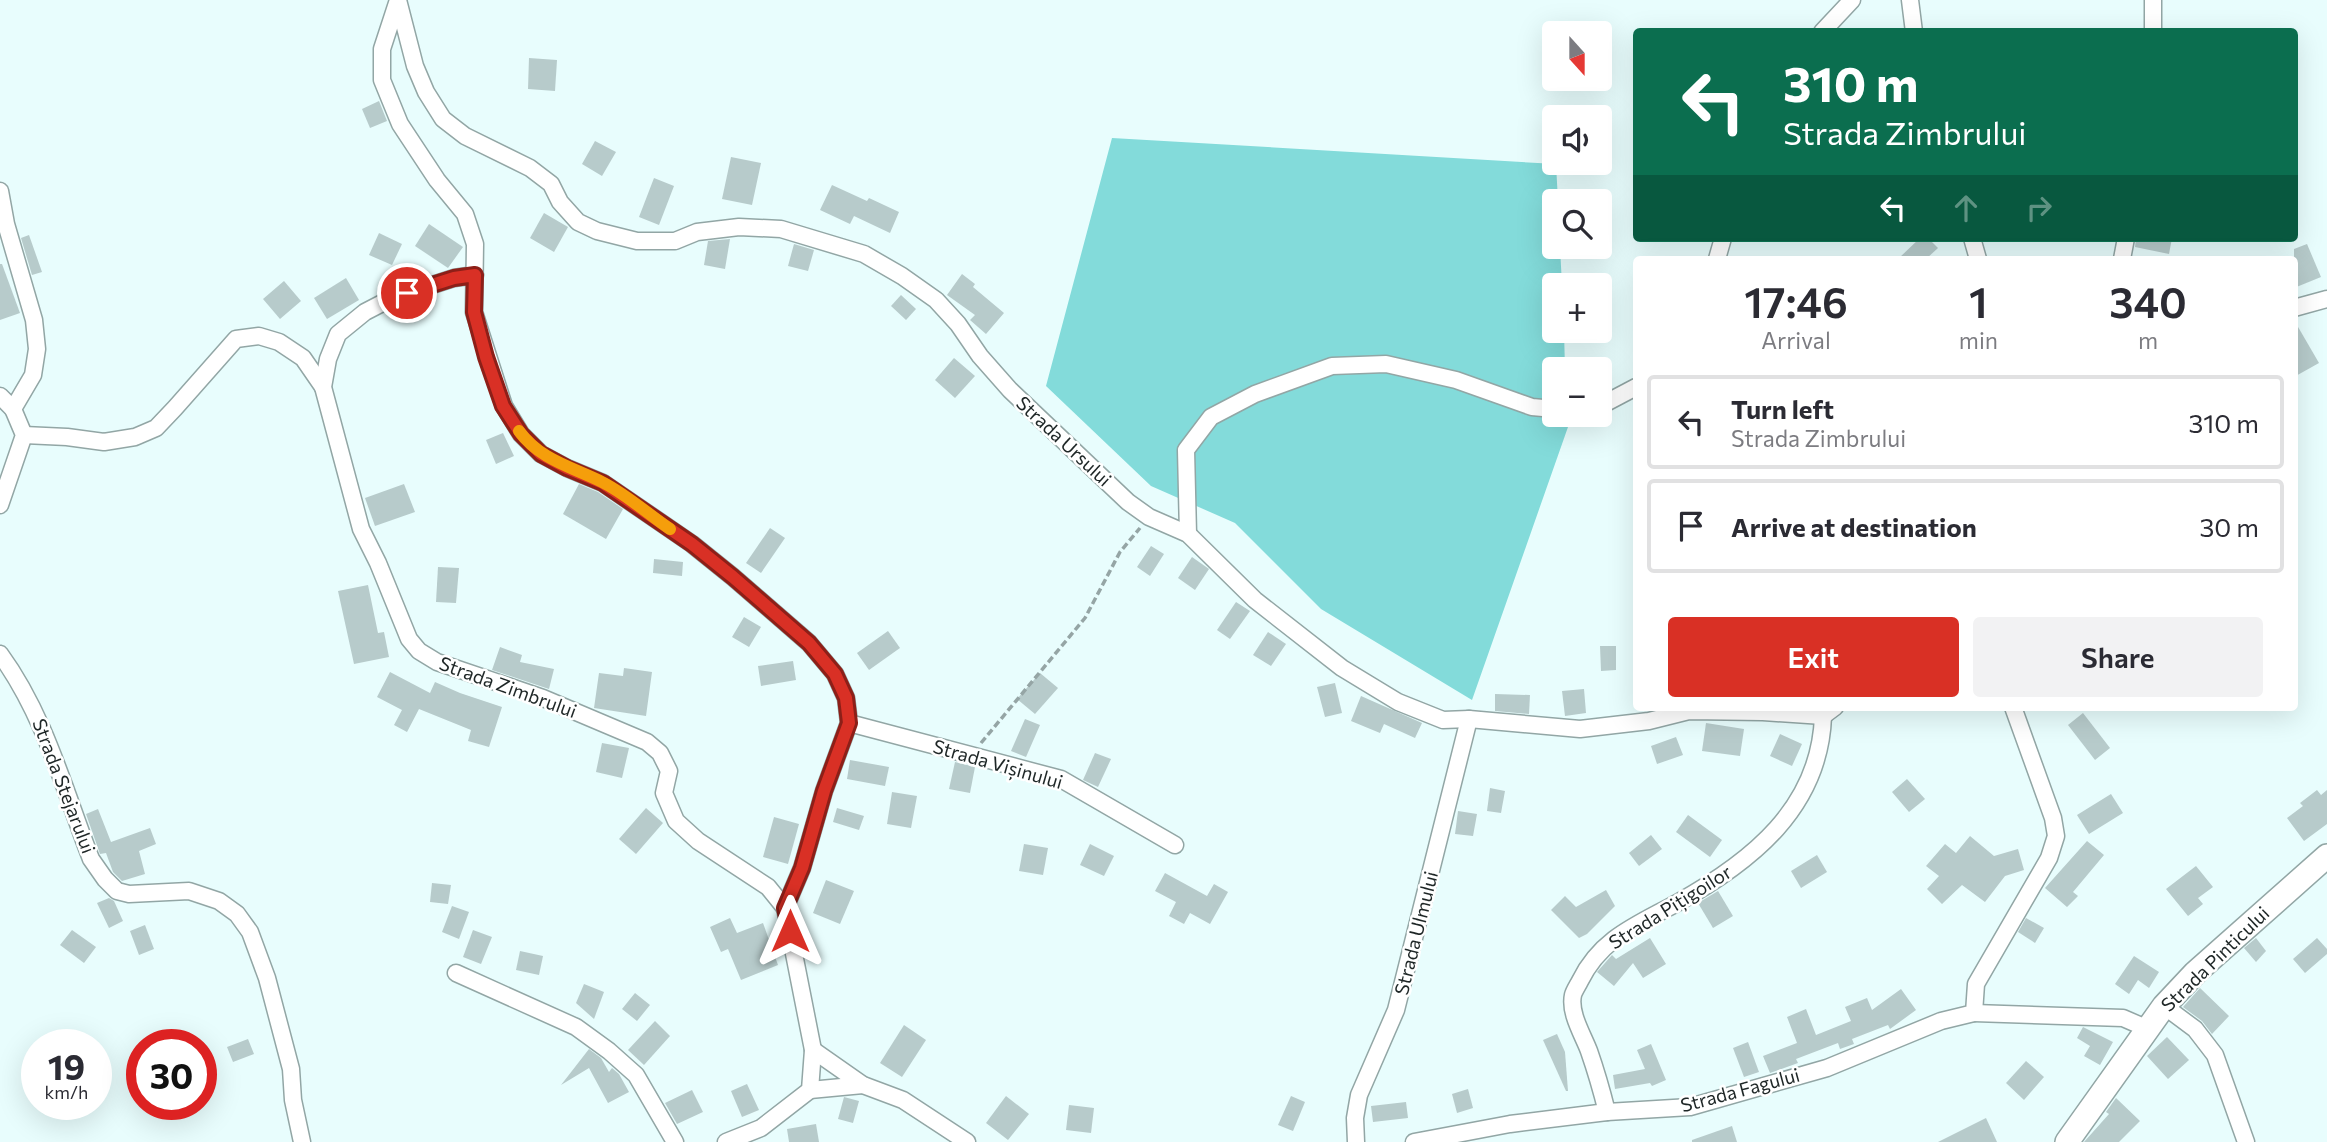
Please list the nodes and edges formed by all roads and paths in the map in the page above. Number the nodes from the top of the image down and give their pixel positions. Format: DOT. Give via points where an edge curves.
graph roads {
  1 [pos="398,0"];
  2 [pos="1852,0"];
  3 [pos="1910,0"];
  4 [pos="2153,0"];
  5 [pos="1826,28"];
  6 [pos="1914,28"];
  7 [pos="2153,28"];
  8 [pos="0,191"];
  9 [pos="475,275"];
  10 [pos="2327,299"];
  11 [pos="2298,307"];
  12 [pos="323,387"];
  13 [pos="1633,389"];
  14 [pos="0,396"];
  15 [pos="1612,400"];
  16 [pos="1542,408"];
  17 [pos="13,409"];
  18 [pos="24,435"];
  19 [pos="0,505"];
  20 [pos="1149,517"];
  21 [pos="1188,534"];
  22 [pos="0,653"];
  23 [pos="1689,711"];
  24 [pos="1776,711"];
  25 [pos="2014,711"];
  26 [pos="1829,712"];
  27 [pos="1469,719"];
  28 [pos="849,723"];
  29 [pos="971,755"];
  30 [pos="1175,845"];
  31 [pos="2327,856"];
  32 [pos="785,908"];
  33 [pos="456,973"];
  34 [pos="2164,1006"];
  35 [pos="1974,1013"];
  36 [pos="2146,1028"];
  37 [pos="813,1049"];
  38 [pos="863,1085"];
  39 [pos="810,1090"];
  40 [pos="1607,1112"];
  41 [pos="302,1142"];
  42 [pos="675,1142"];
  43 [pos="726,1142"];
  44 [pos="967,1142"];
  45 [pos="1356,1142"];
  46 [pos="1414,1142"];
  47 [pos="2067,1142"];
  48 [pos="2246,1142"];
  1 -- 9 [label="street" via="382,49 382,80 400,124 465,214 475,244"];
  1 -- 20 [label="street, Strada Ursului" via="415,66 443,119 551,184 578,222 637,241 675,241 697,232 739,227 781,229 864,254 936,300 1010,390"];
  2 -- 5 [label="street"];
  3 -- 6 [label="street"];
  4 -- 7 [label="street"];
  8 -- 17 [label="street" via="34,320 37,349 33,375"];
  9 -- 12 [label="street, Strada Zimbrului" via="422,287 365,312 338,334"];
  9 -- 28 [label="street" via="474,312 486,357 503,406 521,434 541,454 603,483 692,544 809,643 835,674 846,698"];
  10 -- 11 [label="street"];
  12 -- 18 [label="street, Strada Zimbrului" via="303,358 260,335 236,339 156,428 135,437 104,442"];
  12 -- 32 [label="street, Strada Zimbrului" via="361,528 409,639 437,662 543,698 647,742 660,753 669,771 664,793 676,821 768,887"];
  13 -- 15 [label="street"];
  14 -- 17 [label="street"];
  16 -- 21 [label="street" via="1456,380 1386,364 1332,366 1255,394 1211,417 1186,450"];
  17 -- 18 [label="street"];
  18 -- 19 [label="street"];
  20 -- 21 [label="street, Strada Ursului"];
  20 -- 29 [label="path" via="1120,552 1085,618"];
  21 -- 27 [label="street, Strada Ursului" via="1255,600 1342,668 1398,702 1443,720"];
  22 -- 41 [label="street, Strada Stejarului" via="35,712 91,859 105,879 117,891 129,894 189,891 219,901 237,914 250,932 291,1069"];
  23 -- 27 [label="street, Strada Ursului" via="1580,729"];
  24 -- 26 [label="street, Strada Ursului"];
  25 -- 35 [label="street" via="2056,836 2049,858 1976,984"];
  26 -- 40 [label="street, Strada Pițigoilor" via="1818,757 1798,800 1775,832 1729,872 1634,924 1589,963 1573,997 1576,1020"];
  27 -- 45 [label="street, Strada Ulmului" via="1396,1010 1359,1095"];
  28 -- 29 [label="street, Strada Vișinului"];
  28 -- 32 [label="street"];
  29 -- 30 [label="street, Strada Vișinului" via="1061,779"];
  31 -- 34 [label="main road, Strada Pinticului"];
  32 -- 37 [label="street"];
  33 -- 42 [label="street" via="576,1027 609,1051 636,1074"];
  34 -- 36 [label="main road, Strada Pinticului"];
  34 -- 48 [label="street" via="2195,1028 2215,1055"];
  35 -- 36 [label="street, Strada Fagului" via="2123,1018"];
  35 -- 40 [label="street, Strada Fagului" via="1941,1021 1827,1068 1690,1107"];
  36 -- 47 [label="main road, Strada Pinticului"];
  37 -- 38 [label="street"];
  37 -- 39 [label="street"];
  38 -- 39 [label="street"];
  38 -- 44 [label="street" via="903,1100"];
  39 -- 43 [label="street" via="761,1128"];
  40 -- 46 [label="street, Strada Fagului"];
}
